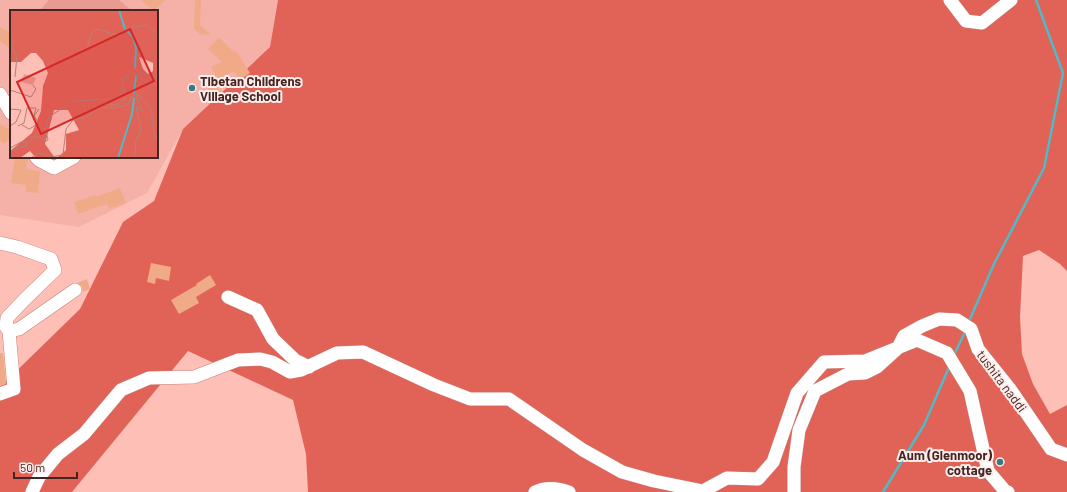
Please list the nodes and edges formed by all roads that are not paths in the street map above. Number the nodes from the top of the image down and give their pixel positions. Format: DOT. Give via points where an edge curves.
graph roads {
  1 [pos="950,0"];
  2 [pos="1011,0"];
  3 [pos="0,94"];
  4 [pos="10,112"];
  5 [pos="37,158"];
  6 [pos="72,158"];
  7 [pos="0,243"];
  8 [pos="75,290"];
  9 [pos="228,297"];
  10 [pos="9,331"];
  11 [pos="898,348"];
  12 [pos="309,367"];
  13 [pos="0,394"];
  14 [pos="1067,455"];
  15 [pos="32,492"];
  16 [pos="535,492"];
  17 [pos="569,492"];
  18 [pos="794,492"];
  19 [pos="1008,492"];
  1 -- 2 [label="street" via="966,21 982,23"];
  3 -- 4 [label="street"];
  5 -- 6 [label="street" via="54,168"];
  7 -- 10 [label="street" via="51,258 55,270 8,318 6,327"];
  8 -- 10 [label="street" via="19,329"];
  9 -- 12 [label="street" via="257,310 273,339 296,360"];
  10 -- 13 [label="street" via="14,389"];
  11 -- 12 [label="street" via="865,361 824,362 797,393 773,462 758,479 727,478 703,491 622,472 583,450 509,399 470,399 363,352 337,353"];
  11 -- 14 [label="street, tushita naddi" via="904,336 922,326 939,319 957,320 971,329 978,349 1010,389 1051,450"];
  11 -- 18 [label="street" via="878,367 865,373 848,374 815,391 799,430 794,467"];
  11 -- 19 [label="street" via="917,340 947,353 970,391 988,471"];
  12 -- 15 [label="street" via="290,372 272,362 260,359 238,360 194,377 149,378 121,390 84,434 58,454 39,477"];
  16 -- 17 [label="street" via="559,489"];
}
